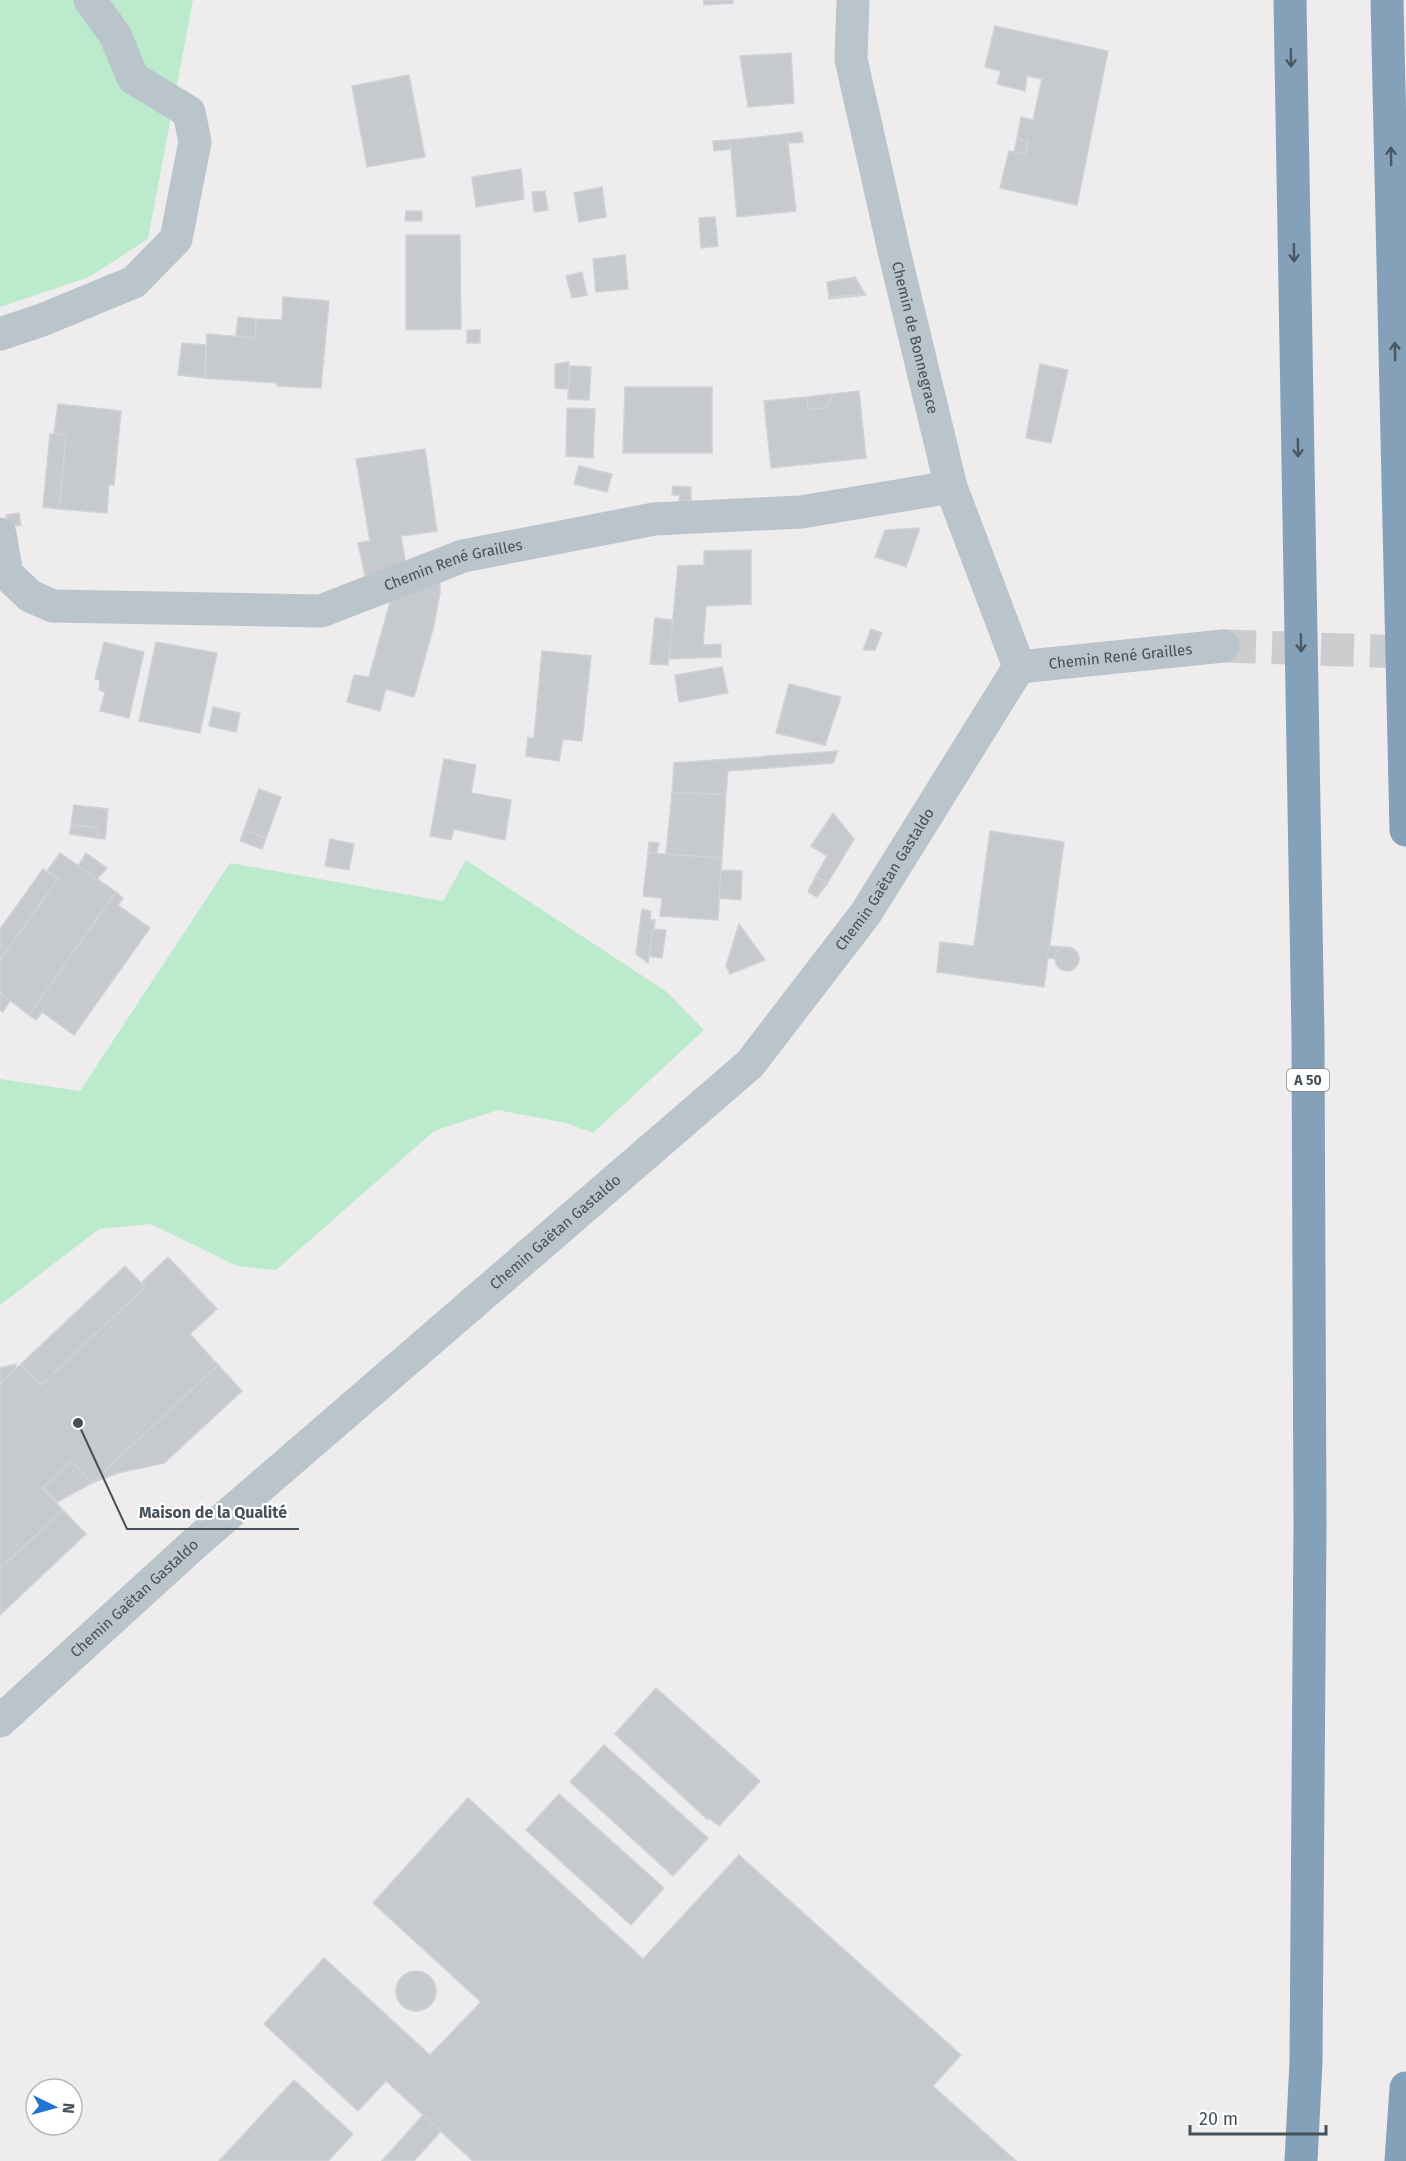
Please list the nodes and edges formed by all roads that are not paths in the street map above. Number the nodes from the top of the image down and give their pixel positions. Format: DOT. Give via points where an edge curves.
graph roads {
  1 [pos="90,0"];
  2 [pos="853,0"];
  3 [pos="1290,0"];
  4 [pos="1387,0"];
  5 [pos="0,334"];
  6 [pos="951,487"];
  7 [pos="0,534"];
  8 [pos="1223,646"];
  9 [pos="1019,667"];
  10 [pos="1406,830"];
  11 [pos="0,1721"];
  12 [pos="1406,2088"];
  13 [pos="1301,2161"];
  14 [pos="1401,2161"];
  1 -- 5 [label="street" via="115,34 133,78 189,112 195,142 176,239 135,282"];
  2 -- 6 [label="street, Chemin de Bonnegrace" via="851,59"];
  3 -- 13 [label="highway, A 50, one-way" via="1308,1038 1310,1538 1306,2062"];
  10 -- 4 [label="highway, one-way"];
  6 -- 7 [label="street, Chemin René Grailles" via="801,512 654,519 463,556 321,611 53,606 30,596 7,574"];
  6 -- 9 [label="street, Chemin de Bonnegrace"];
  8 -- 9 [label="street, Chemin René Grailles"];
  9 -- 11 [label="street, Chemin Gaëtan Gastaldo" via="866,913 750,1064 194,1544"];
  12 -- 14 [label="highway"];
}
